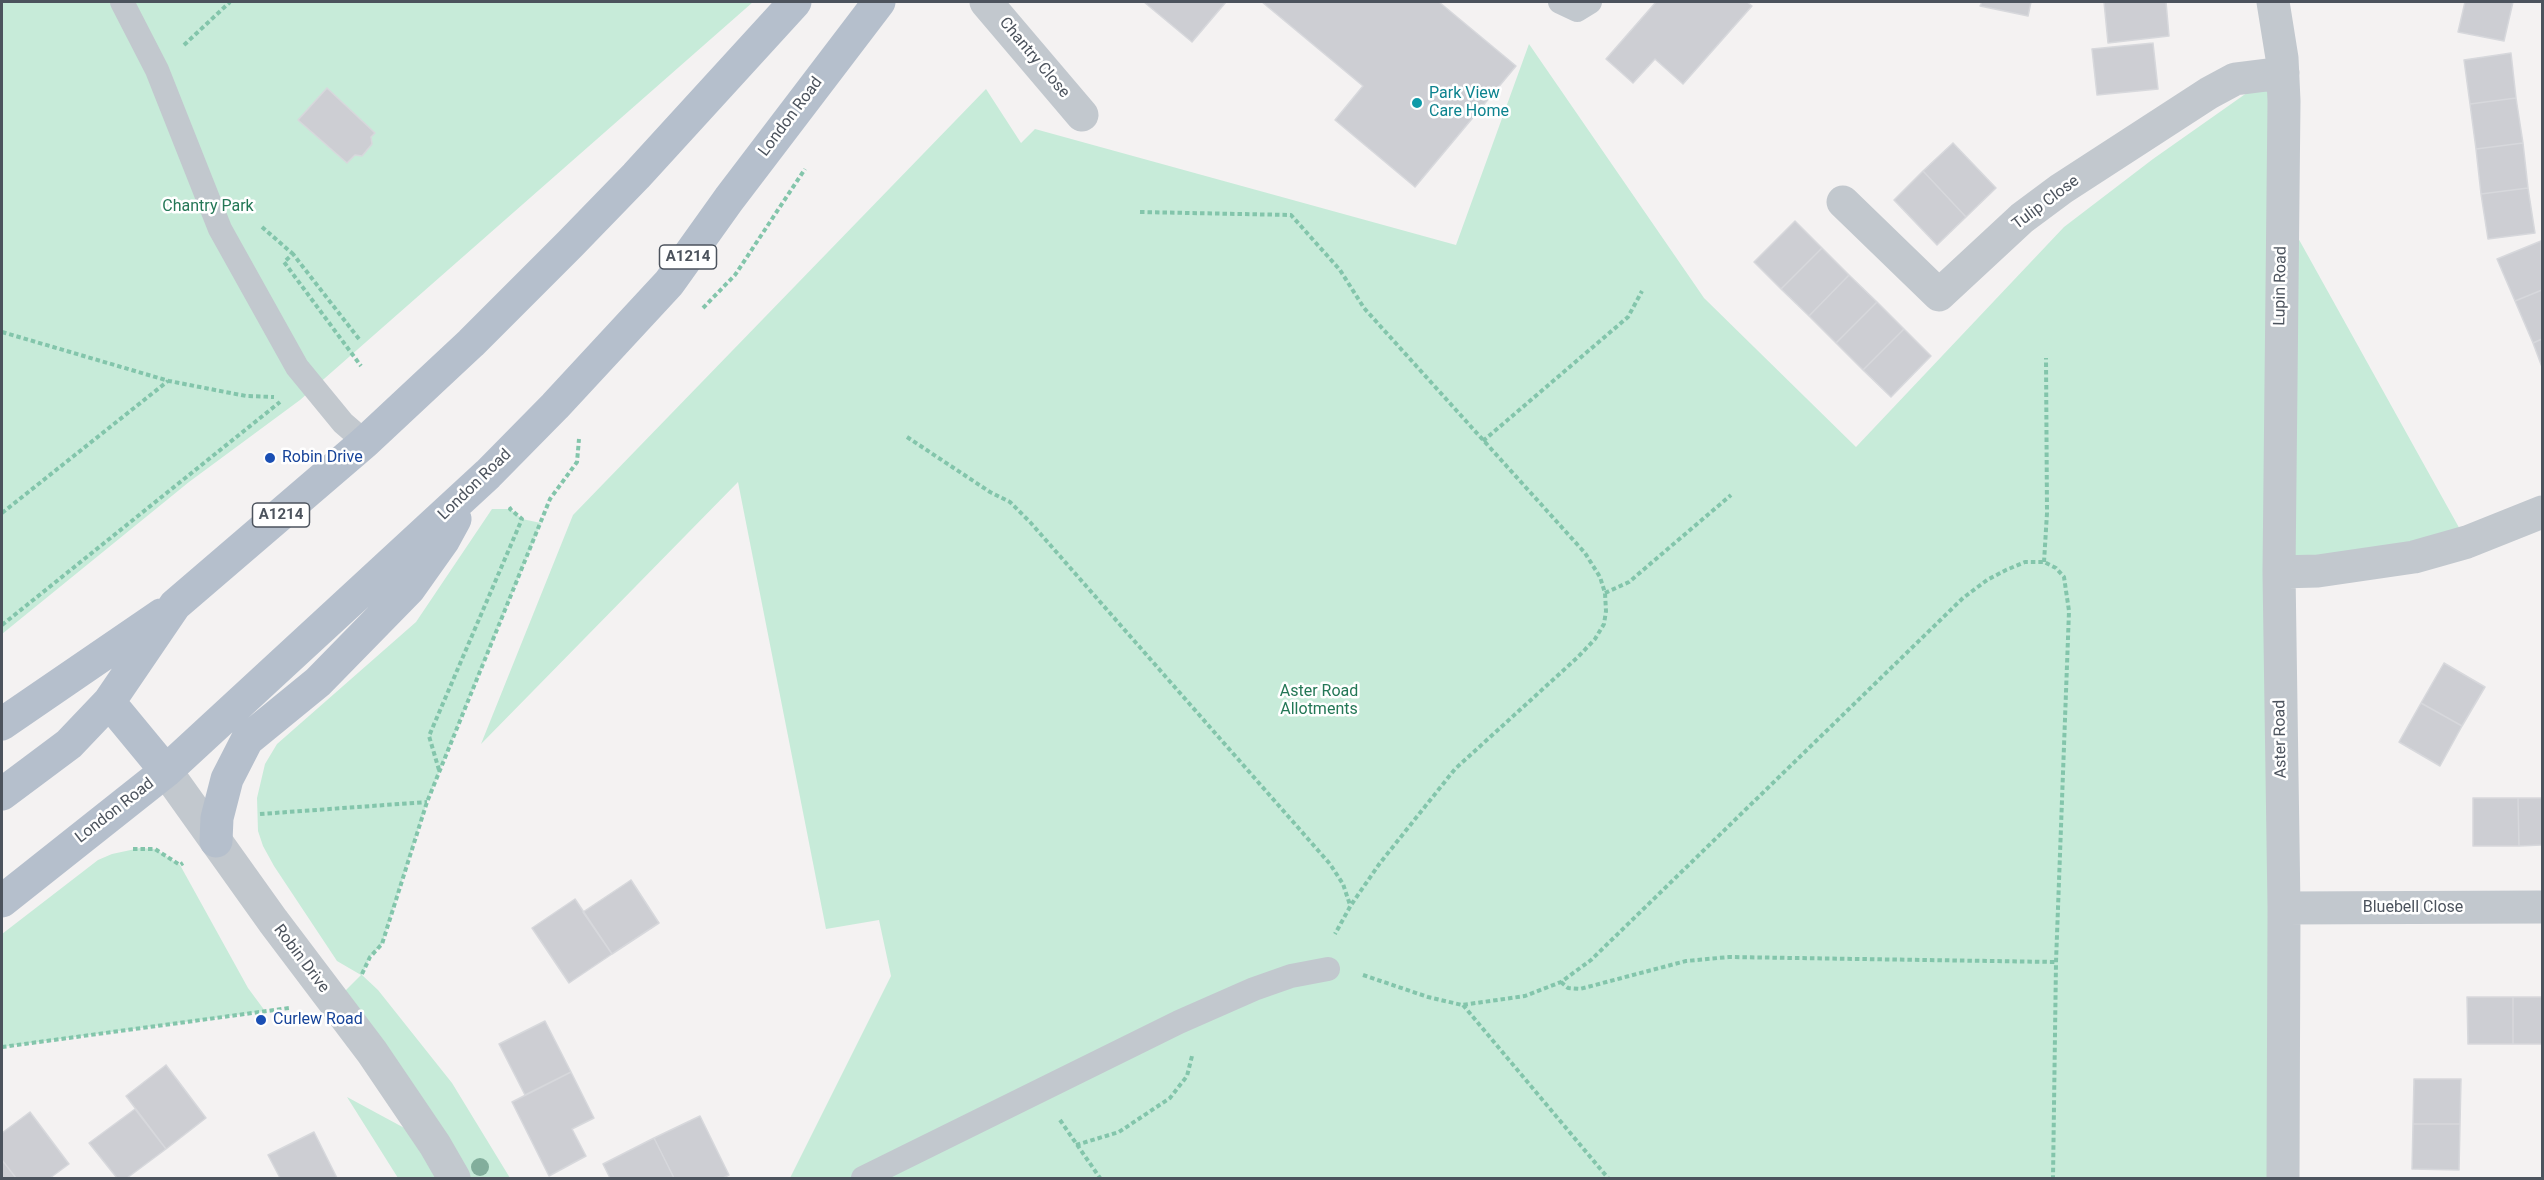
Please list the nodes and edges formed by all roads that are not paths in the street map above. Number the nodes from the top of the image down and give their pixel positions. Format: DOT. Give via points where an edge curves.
graph roads {
  1 [pos="122,2"];
  2 [pos="795,2"];
  3 [pos="879,2"];
  4 [pos="987,2"];
  5 [pos="1560,2"];
  6 [pos="1590,2"];
  7 [pos="2273,2"];
  8 [pos="2283,73"];
  9 [pos="1082,115"];
  10 [pos="1843,202"];
  11 [pos="365,442"];
  12 [pos="470,491"];
  13 [pos="2542,512"];
  14 [pos="2279,572"];
  15 [pos="175,605"];
  16 [pos="108,702"];
  17 [pos="2,724"];
  18 [pos="166,771"];
  19 [pos="2,794"];
  20 [pos="216,841"];
  21 [pos="2,901"];
  22 [pos="2542,907"];
  23 [pos="2284,908"];
  24 [pos="1328,969"];
  25 [pos="454,1179"];
  26 [pos="863,1179"];
  27 [pos="2283,1179"];
  1 -- 11 [label="lane" via="157,70 220,229 297,367 342,423"];
  2 -- 11 [label="main road, A1214" via="570,244"];
  3 -- 12 [label="main road, London Road / A1214" via="669,284"];
  4 -- 9 [label="street, Chantry Close"];
  5 -- 6 [label="lane" via="1577,10"];
  7 -- 8 [label="street, Lupin Road"];
  8 -- 10 [label="street, Tulip Close" via="2235,80 2209,93 2022,218 1939,295"];
  8 -- 14 [label="street, Lupin Road"];
  11 -- 15 [label="main road, A1214"];
  12 -- 18 [label="main road, London Road / A1214"];
  12 -- 20 [label="main road" via="443,541 409,589 318,682 247,740 227,779 217,818"];
  13 -- 14 [label="street" via="2467,542 2414,557 2318,571"];
  14 -- 23 [label="street, Aster Road"];
  15 -- 16 [label="main road, A1214"];
  15 -- 17 [label="main road"];
  16 -- 18 [label="main road"];
  16 -- 19 [label="main road, A1214" via="69,744"];
  18 -- 20 [label="street, Robin Drive"];
  18 -- 21 [label="main road, London Road / A1214"];
  20 -- 25 [label="street, Robin Drive" via="372,1052"];
  22 -- 23 [label="street, Bluebell Close"];
  23 -- 27 [label="street, Aster Road"];
  24 -- 26 [label="lane" via="1273,982 1179,1022"];
}
